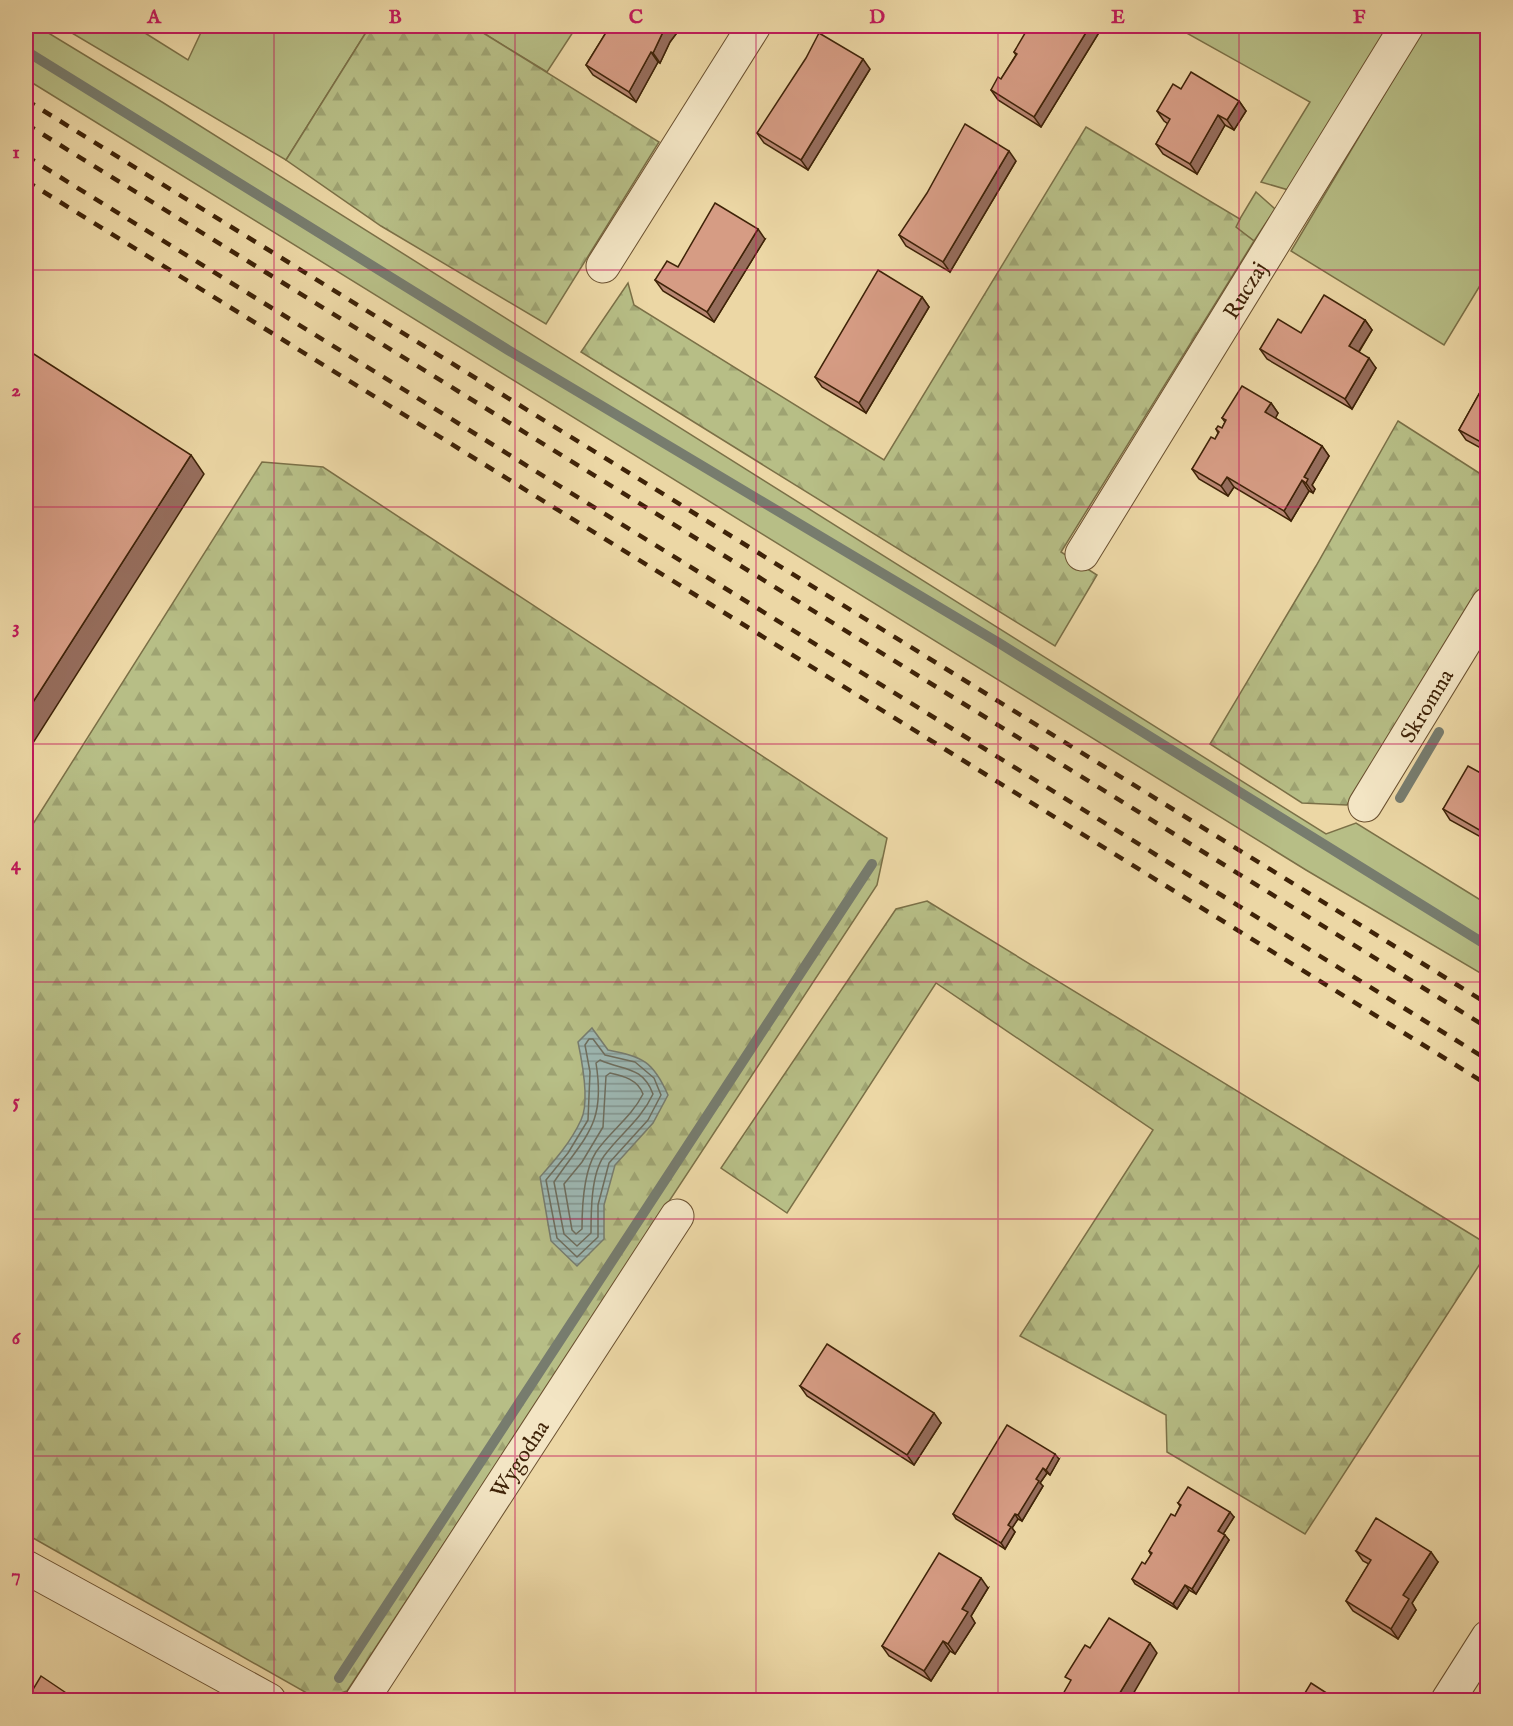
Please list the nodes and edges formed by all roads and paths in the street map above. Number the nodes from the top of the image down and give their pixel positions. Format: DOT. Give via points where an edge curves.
graph roads {
  1 [pos="754,26"];
  2 [pos="1407,26"];
  3 [pos="603,266"];
  4 [pos="1082,554"];
  5 [pos="1488,604"];
  6 [pos="1365,805"];
  7 [pos="677,1216"];
  8 [pos="26,1567"];
  9 [pos="1488,1637"];
  10 [pos="269,1701"];
  11 [pos="362,1701"];
  12 [pos="1448,1701"];
  1 -- 3 [label="street"];
  2 -- 4 [label="street, Ruczaj"];
  5 -- 6 [label="street, Skromna"];
  7 -- 11 [label="street, Wygodna"];
  8 -- 10 [label="street"];
  9 -- 12 [label="street"];
}
